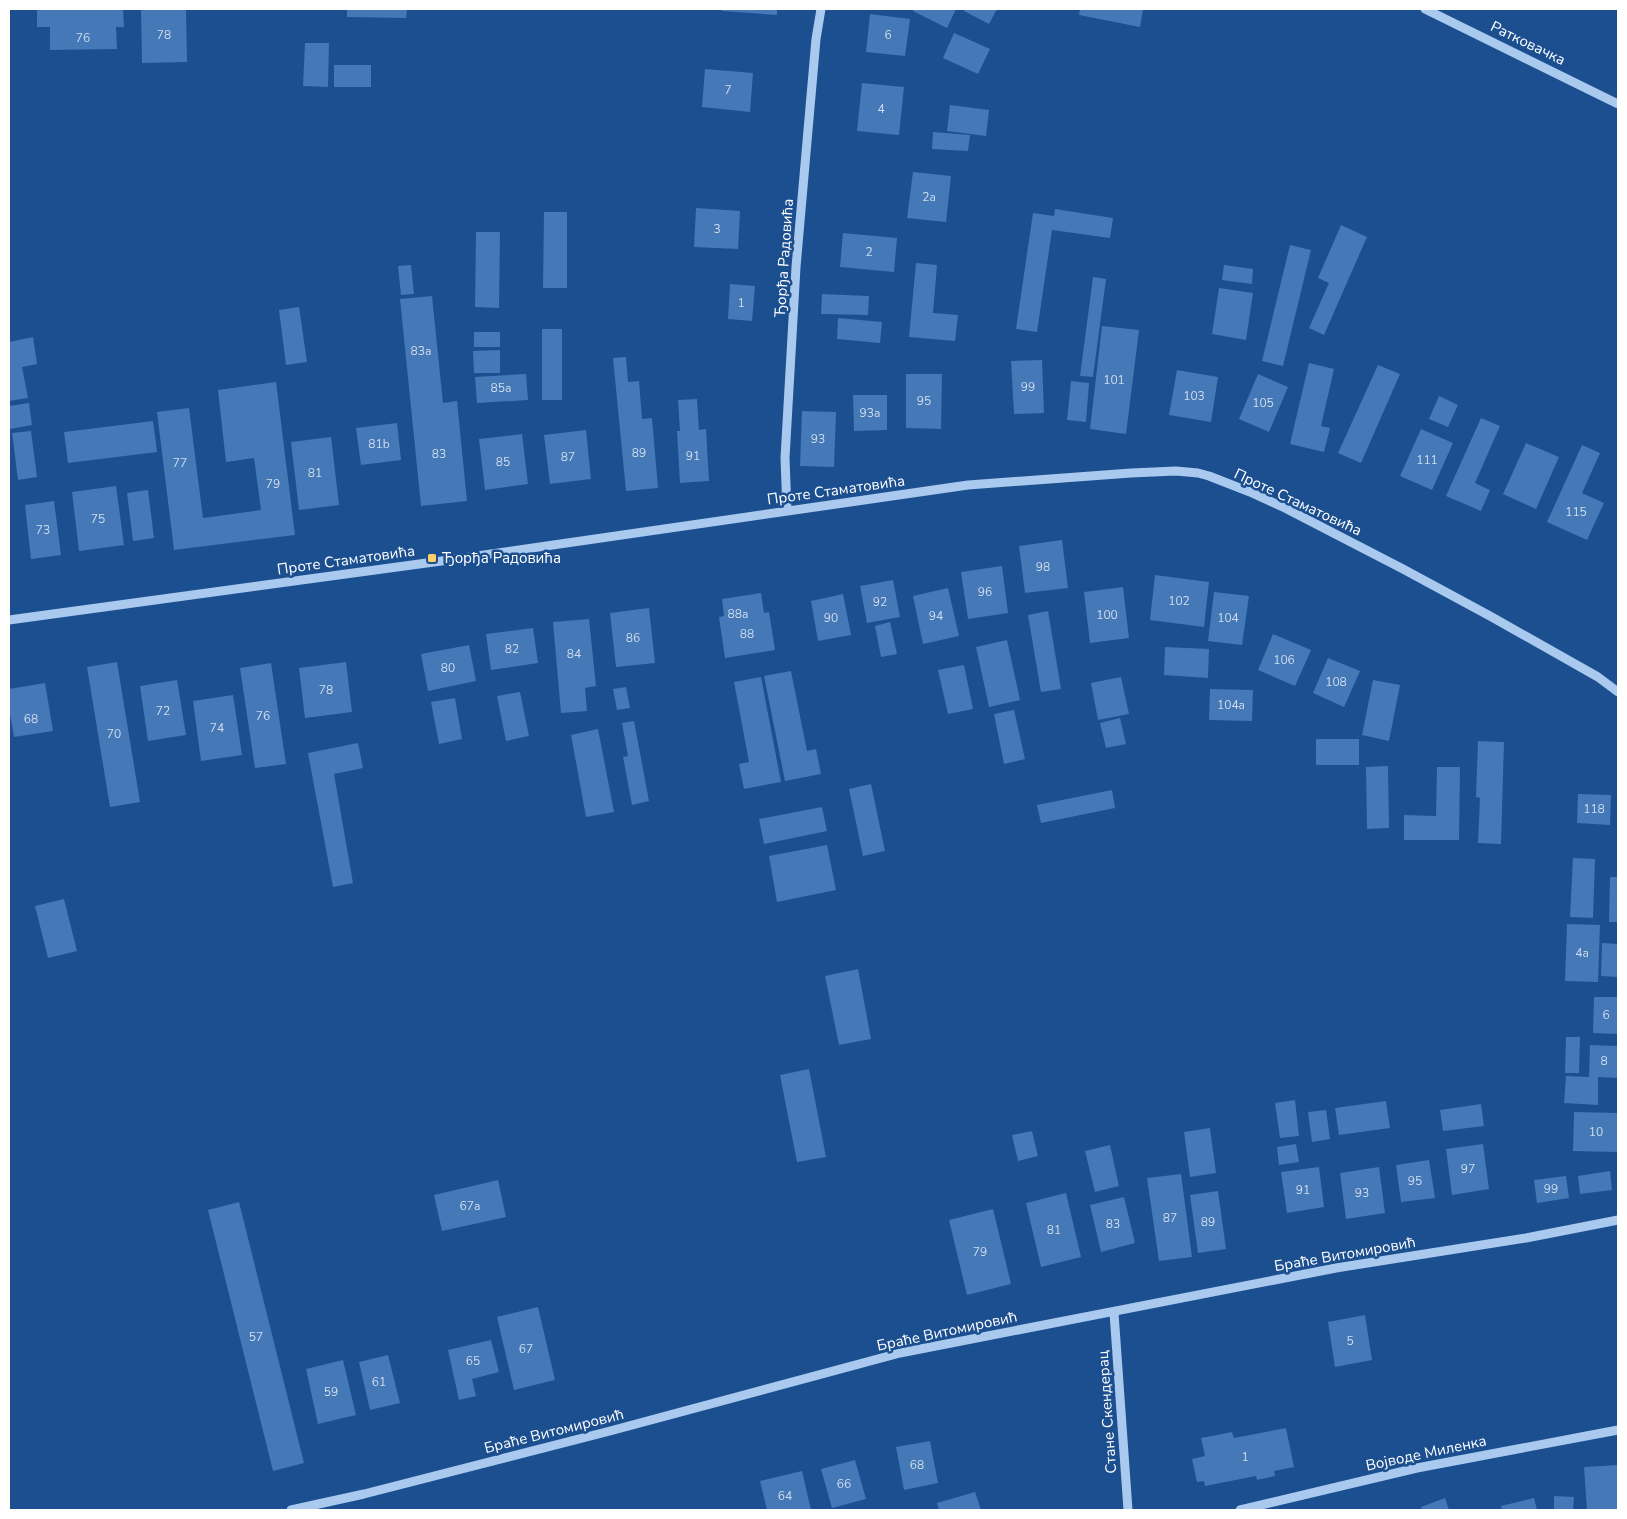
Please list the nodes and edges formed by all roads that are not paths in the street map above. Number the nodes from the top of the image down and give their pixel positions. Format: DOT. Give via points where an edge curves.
graph roads {
  1 [pos="821,9"];
  2 [pos="1425,9"];
  3 [pos="1618,104"];
  4 [pos="787,511"];
  5 [pos="9,620"];
  6 [pos="1618,692"];
  7 [pos="1618,1220"];
  8 [pos="1114,1313"];
  9 [pos="1618,1430"];
  10 [pos="291,1510"];
  11 [pos="1128,1510"];
  12 [pos="1240,1510"];
  1 -- 4 [label="street, Ђорђа Радовића" via="796,267 785,458"];
  2 -- 3 [label="street, Ратковачка"];
  4 -- 5 [label="street, Проте Стаматовића"];
  4 -- 6 [label="street, Проте Стаматовића" via="968,485 1131,473 1198,474 1259,496 1403,569 1598,677"];
  7 -- 8 [label="street, Браће Витомировић" via="1336,1268"];
  8 -- 10 [label="street, Браће Витомировић" via="900,1353 610,1431"];
  8 -- 11 [label="street, Стане Скендерац"];
  9 -- 12 [label="street, Војводе Миленка" via="1418,1468"];
}
